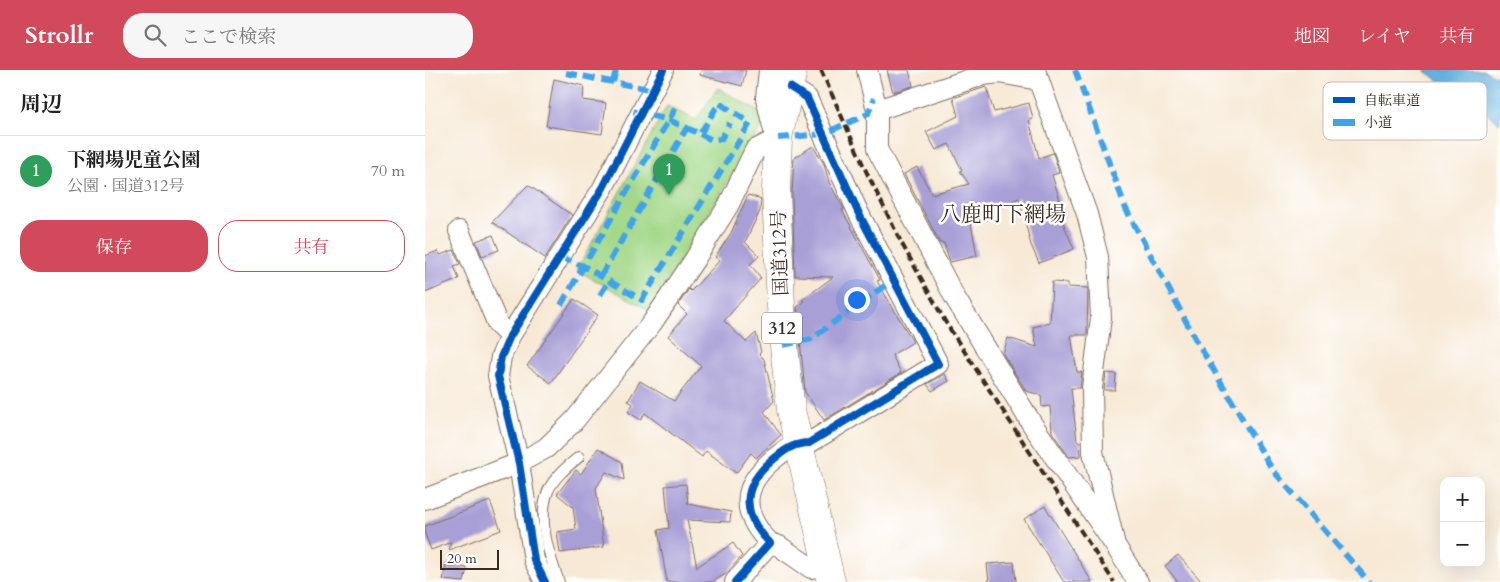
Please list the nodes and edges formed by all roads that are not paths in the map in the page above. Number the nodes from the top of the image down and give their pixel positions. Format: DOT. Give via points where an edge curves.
graph roads {
  1 [pos="663,70"];
  2 [pos="769,70"];
  3 [pos="867,70"];
  4 [pos="982,73"];
  5 [pos="1037,75"];
  6 [pos="792,78"];
  7 [pos="877,110"];
  8 [pos="777,138"];
  9 [pos="459,231"];
  10 [pos="510,336"];
  11 [pos="799,443"];
  12 [pos="579,456"];
  13 [pos="519,463"];
  14 [pos="425,499"];
  15 [pos="770,543"];
  16 [pos="1115,545"];
  17 [pos="829,573"];
  18 [pos="545,582"];
  19 [pos="559,582"];
  20 [pos="735,582"];
  21 [pos="1138,582"];
  1 -- 10 [label="street" via="603,188"];
  2 -- 8 [label="street" via="766,98"];
  3 -- 7 [label="street"];
  4 -- 5 [label="street"];
  4 -- 7 [label="street"];
  5 -- 16 [label="street" via="1087,214 1099,257 1101,318 1092,388 1092,437"];
  6 -- 8 [label="highway, 国道312号 / 312"];
  6 -- 11 [label="street" via="807,98 859,214 938,364 809,443"];
  7 -- 16 [label="street" via="877,149 954,296 1032,424"];
  8 -- 11 [label="highway, 国道312号 / 312" via="782,328 791,410"];
  8 -- 13 [label="street" via="755,150 728,206 652,323 574,421 546,448"];
  9 -- 10 [label="street" via="498,325"];
  10 -- 13 [label="street" via="501,357 498,376"];
  11 -- 15 [label="street" via="764,466 753,480 748,496 749,515 757,530"];
  11 -- 17 [label="highway, 国道312号 / 312"];
  12 -- 19 [label="lane" via="561,472 549,490 545,506 550,559"];
  13 -- 14 [label="street"];
  13 -- 18 [label="street" via="534,560"];
  15 -- 17 [label="street" via="811,568"];
  15 -- 20 [label="street"];
  16 -- 21 [label="street"];
}
